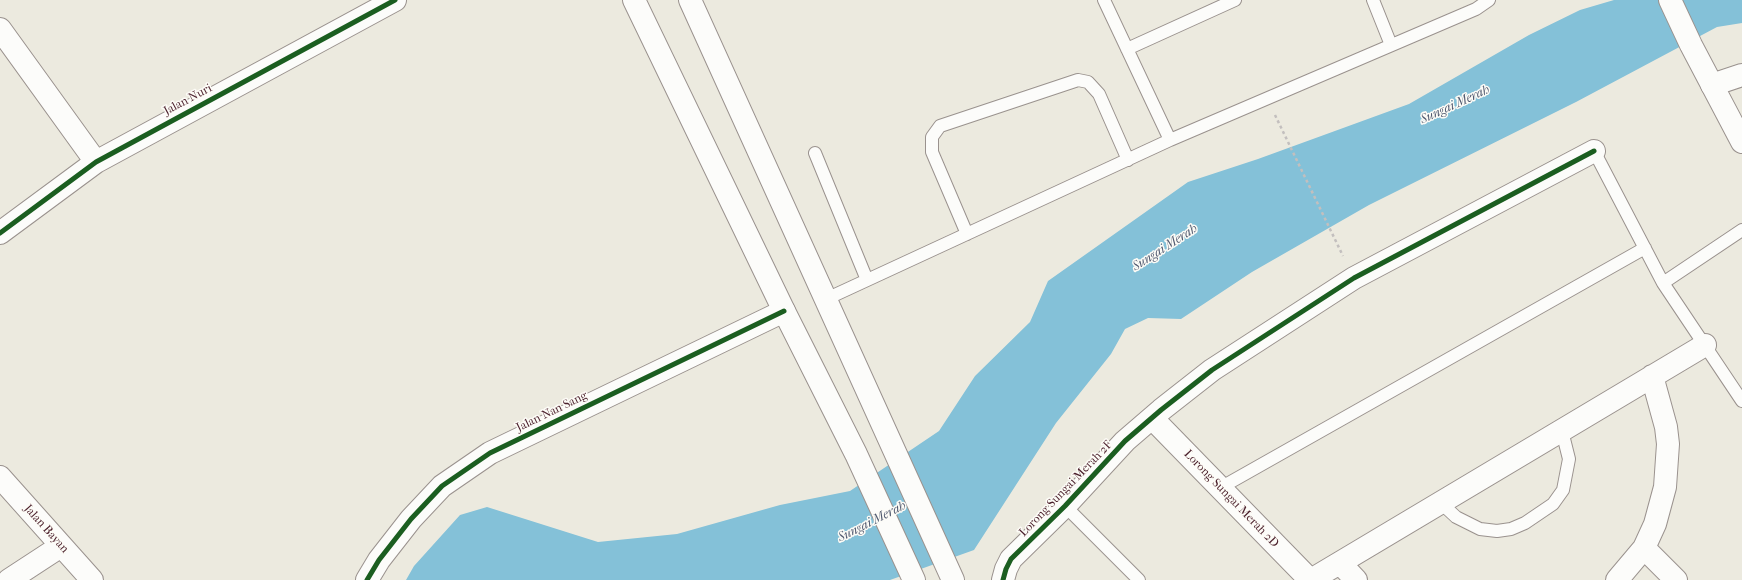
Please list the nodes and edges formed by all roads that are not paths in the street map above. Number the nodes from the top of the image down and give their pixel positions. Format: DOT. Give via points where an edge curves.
graph roads {
  1 [pos="395,0"];
  2 [pos="634,0"];
  3 [pos="690,0"];
  4 [pos="1104,0"];
  5 [pos="1235,0"];
  6 [pos="1373,0"];
  7 [pos="1489,0"];
  8 [pos="1670,0"];
  9 [pos="0,29"];
  10 [pos="1391,45"];
  11 [pos="1127,49"];
  12 [pos="1742,75"];
  13 [pos="1712,84"];
  14 [pos="1170,140"];
  15 [pos="1742,142"];
  16 [pos="1594,151"];
  17 [pos="815,153"];
  18 [pos="1128,160"];
  19 [pos="96,162"];
  20 [pos="1742,230"];
  21 [pos="0,233"];
  22 [pos="967,234"];
  23 [pos="1645,248"];
  24 [pos="866,280"];
  25 [pos="1663,283"];
  26 [pos="824,300"];
  27 [pos="784,310"];
  28 [pos="1705,345"];
  29 [pos="1652,376"];
  30 [pos="1742,402"];
  31 [pos="1152,418"];
  32 [pos="1562,431"];
  33 [pos="0,477"];
  34 [pos="1220,488"];
  35 [pos="1441,503"];
  36 [pos="1065,506"];
  37 [pos="61,546"];
  38 [pos="1644,548"];
  39 [pos="1340,563"];
  40 [pos="951,577"];
  41 [pos="9,580"];
  42 [pos="92,580"];
  43 [pos="367,580"];
  44 [pos="914,580"];
  45 [pos="1003,580"];
  46 [pos="1139,580"];
  47 [pos="1311,580"];
  48 [pos="1356,580"];
  49 [pos="1617,580"];
  50 [pos="1676,580"];
  1 -- 19 [label="street, Jalan Nuri"];
  2 -- 27 [label="street"];
  3 -- 26 [label="street"];
  4 -- 11 [label="lane"];
  5 -- 11 [label="lane"];
  6 -- 10 [label="lane"];
  7 -- 10 [label="lane" via="1476,9"];
  8 -- 13 [label="street"];
  9 -- 19 [label="street"];
  10 -- 14 [label="lane"];
  11 -- 14 [label="lane"];
  12 -- 13 [label="street"];
  13 -- 15 [label="street"];
  14 -- 18 [label="lane"];
  16 -- 23 [label="lane"];
  16 -- 31 [label="street, Lorong Sungai Merah 2F" via="1354,278 1212,370"];
  17 -- 24 [label="lane"];
  18 -- 22 [label="lane"];
  18 -- 22 [label="lane" via="1099,94 1088,82 1078,80 940,126 932,137 932,152"];
  19 -- 21 [label="street, Jalan Nuri"];
  20 -- 25 [label="lane"];
  22 -- 24 [label="lane"];
  23 -- 25 [label="lane"];
  23 -- 34 [label="lane"];
  24 -- 26 [label="lane"];
  25 -- 28 [label="lane"];
  26 -- 40 [label="street"];
  27 -- 43 [label="street, Jalan Nan Sang" via="490,453 442,486 406,525"];
  27 -- 44 [label="street" via="856,454"];
  28 -- 29 [label="street"];
  28 -- 30 [label="lane"];
  29 -- 32 [label="street"];
  29 -- 38 [label="street" via="1666,427 1667,466 1655,524"];
  31 -- 34 [label="street, Lorong Sungai Merah 2D"];
  31 -- 36 [label="street, Lorong Sungai Merah 2F"];
  32 -- 35 [label="street"];
  32 -- 35 [label="lane" via="1569,459 1563,490 1552,504 1526,523 1497,531 1480,529 1456,517"];
  33 -- 37 [label="street, Jalan Bayan"];
  34 -- 47 [label="street, Lorong Sungai Merah 2D"];
  35 -- 39 [label="street"];
  36 -- 45 [label="street, Lorong Sungai Merah 2F" via="1011,559"];
  36 -- 46 [label="lane"];
  37 -- 41 [label="street"];
  37 -- 42 [label="street, Jalan Bayan"];
  38 -- 49 [label="street"];
  38 -- 50 [label="street"];
  39 -- 47 [label="street"];
  39 -- 48 [label="street"];
}
